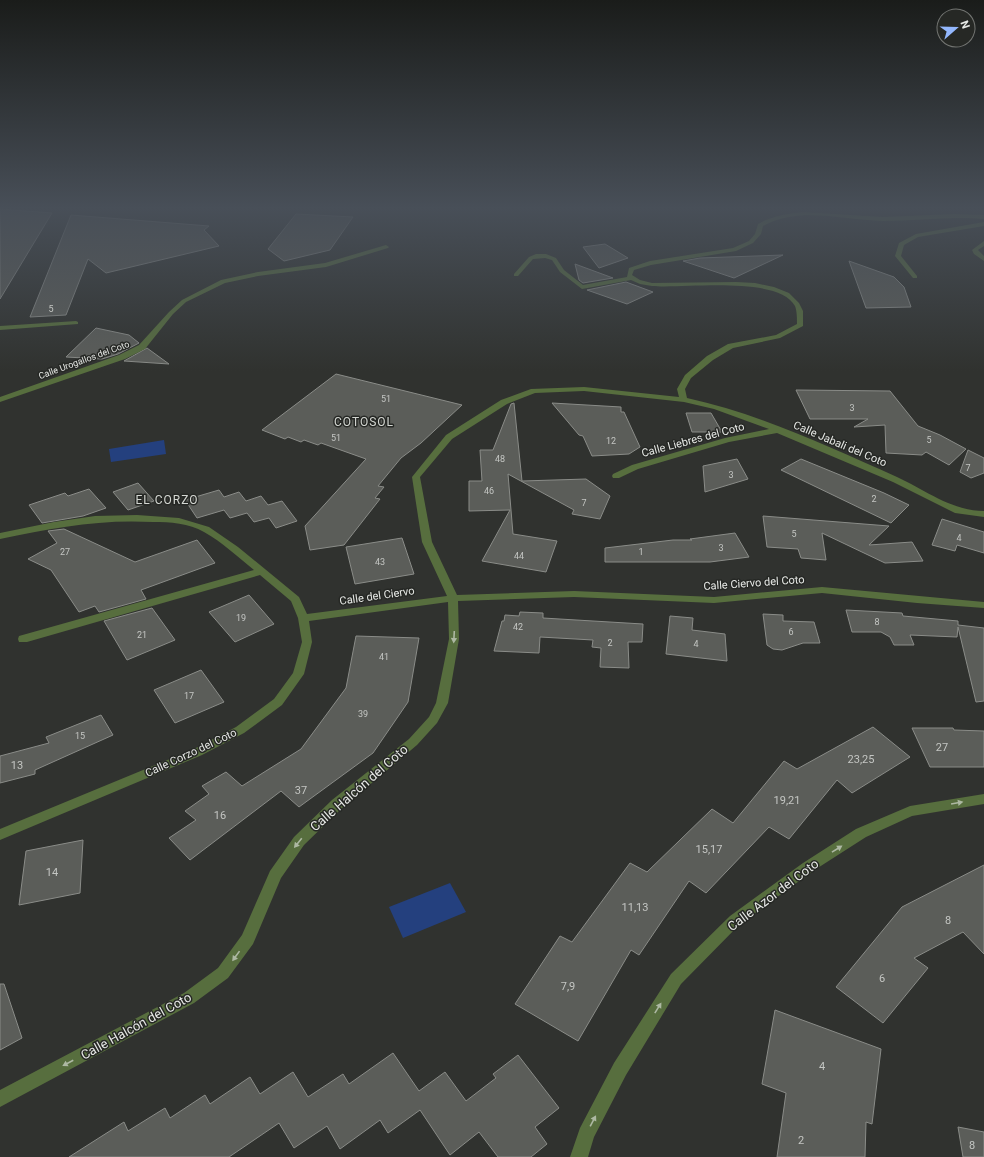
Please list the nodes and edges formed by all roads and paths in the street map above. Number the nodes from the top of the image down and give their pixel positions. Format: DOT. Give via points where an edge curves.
graph roads {
  1 [pos="330,263"];
  2 [pos="527,263"];
  3 [pos="557,263"];
  4 [pos="650,263"];
  5 [pos="904,263"];
  6 [pos="516,275"];
  7 [pos="915,276"];
  8 [pos="632,278"];
  9 [pos="76,323"];
  10 [pos="0,328"];
  11 [pos="0,400"];
  12 [pos="684,400"];
  13 [pos="777,430"];
  14 [pos="616,476"];
  15 [pos="984,514"];
  16 [pos="0,536"];
  17 [pos="263,571"];
  18 [pos="454,598"];
  19 [pos="984,605"];
  20 [pos="303,618"];
  21 [pos="23,639"];
  22 [pos="984,799"];
  23 [pos="0,835"];
  24 [pos="0,1099"];
  25 [pos="579,1157"];
  1 -- 11 [label="street, Calle Urogallos del Coto" via="223,281 184,301 142,347 122,357"];
  2 -- 6 [label="street"];
  3 -- 8 [label="street" via="562,271 582,286"];
  4 -- 8 [label="street" via="631,268"];
  5 -- 7 [label="street"];
  8 -- 12 [label="street" via="652,285 750,285 774,288 789,296 798,306 800,325 778,336 731,346 710,358 688,377 681,390"];
  9 -- 10 [label="street"];
  12 -- 13 [label="street, Calle Jabali del Coto" via="716,407"];
  12 -- 18 [label="street, Calle Jabali del Coto" via="584,389 534,391 504,402 449,437 416,477 427,542"];
  13 -- 14 [label="street, Calle Liebres del Coto" via="713,444 635,467"];
  13 -- 15 [label="street, Calle Jabali del Coto" via="896,480 958,511"];
  16 -- 17 [label="street, Calle Corzo del Coto" via="95,519 176,520 206,529"];
  17 -- 20 [label="street, Calle Corzo del Coto" via="295,599"];
  17 -- 21 [label="street"];
  18 -- 19 [label="street, Calle Ciervo del Coto" via="574,594 714,600 822,590"];
  18 -- 20 [label="street, Calle del Ciervo"];
  18 -- 24 [label="street, Calle Halcón del Coto, one-way" via="454,639 442,703 433,720 413,742 337,804 299,841 275,875 248,939 223,973 189,998"];
  20 -- 23 [label="street, Calle Corzo del Coto" via="307,642 298,674 278,702 240,730 198,752"];
  25 -- 22 [label="street, Calle Azor del Coto, one-way" via="586,1134 620,1069 676,979 735,920 808,867 861,833 910,811"];
}
